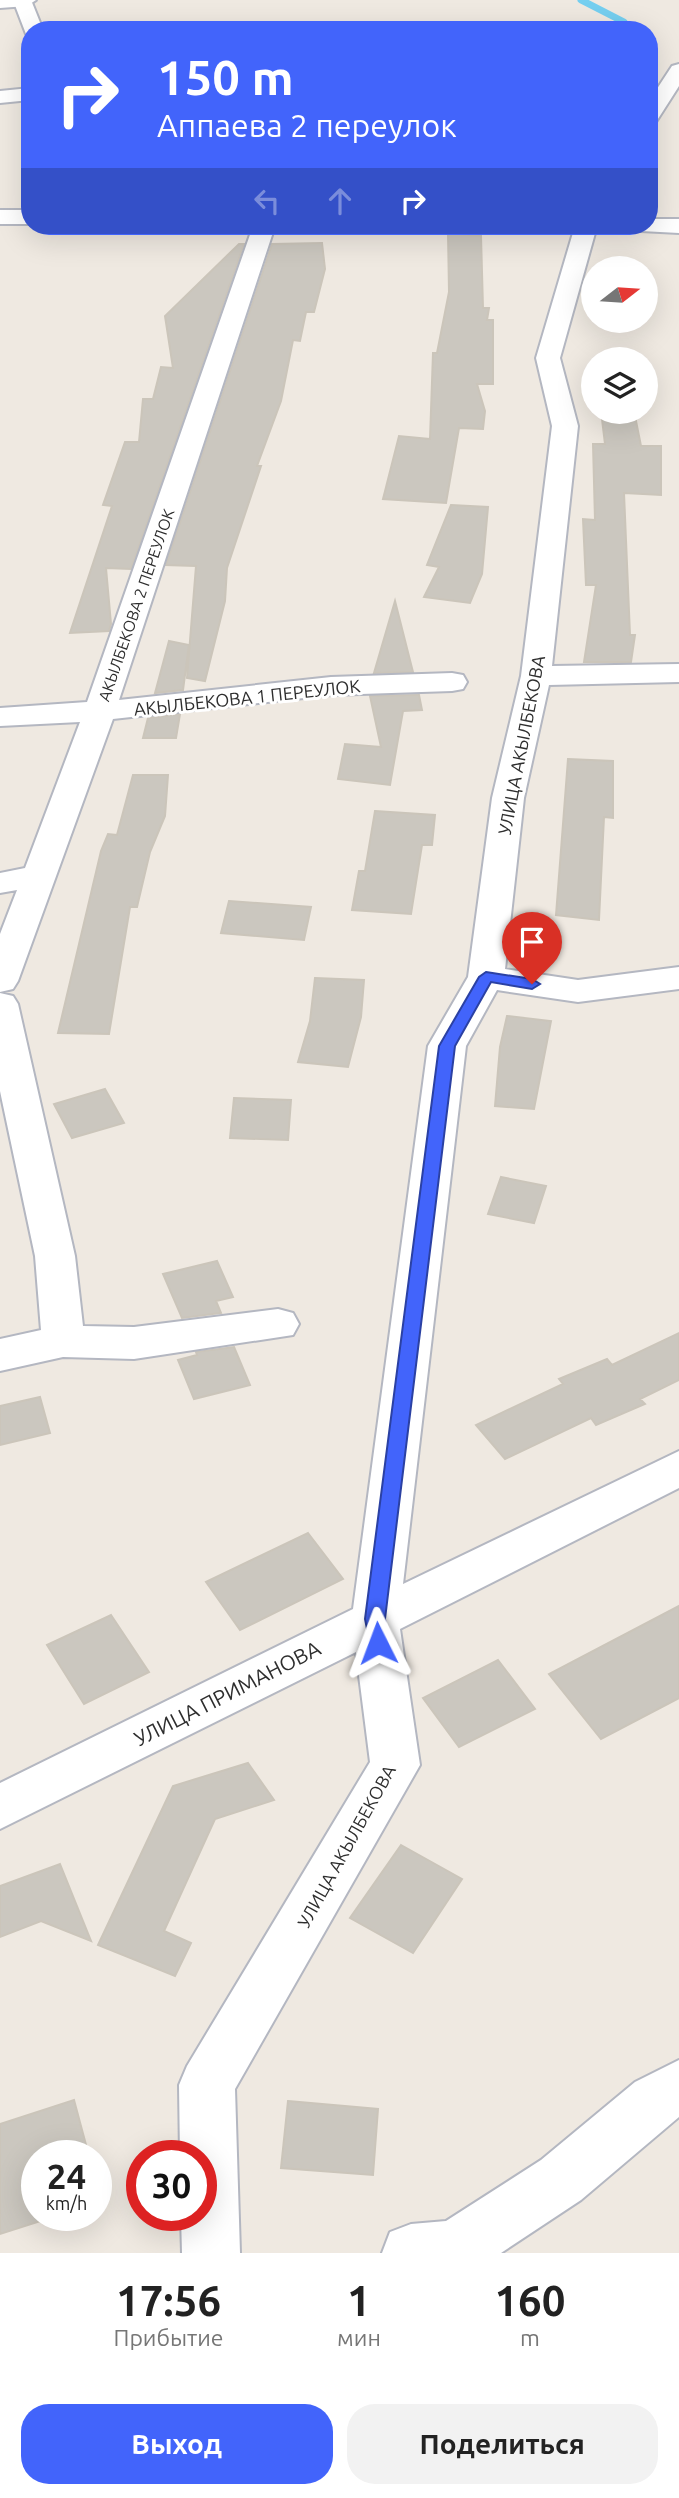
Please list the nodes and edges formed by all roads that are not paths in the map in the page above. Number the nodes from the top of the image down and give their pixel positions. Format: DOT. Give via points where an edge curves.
graph roads {
  1 [pos="24,0"];
  2 [pos="0,2"];
  3 [pos="30,21"];
  4 [pos="658,71"];
  5 [pos="677,72"];
  6 [pos="21,95"];
  7 [pos="0,97"];
  8 [pos="658,103"];
  9 [pos="0,217"];
  10 [pos="21,217"];
  11 [pos="658,226"];
  12 [pos="679,226"];
  13 [pos="261,235"];
  14 [pos="583,235"];
  15 [pos="679,673"];
  16 [pos="536,676"];
  17 [pos="452,682"];
  18 [pos="100,711"];
  19 [pos="0,717"];
  20 [pos="39,875"];
  21 [pos="0,883"];
  22 [pos="486,977"];
  23 [pos="679,978"];
  24 [pos="0,981"];
  25 [pos="0,1004"];
  26 [pos="278,1324"];
  27 [pos="63,1341"];
  28 [pos="0,1355"];
  29 [pos="679,1468"];
  30 [pos="375,1619"];
  31 [pos="0,1807"];
  32 [pos="679,2087"];
  33 [pos="211,2253"];
  34 [pos="411,2253"];
  1 -- 2 [label="street"];
  1 -- 3 [label="street"];
  4 -- 5 [label="street"];
  5 -- 8 [label="street"];
  6 -- 7 [label="street"];
  9 -- 10 [label="street"];
  11 -- 12 [label="street"];
  13 -- 18 [label="street, АКЫЛБЕКОВА 2 ПЕРЕУЛОК"];
  14 -- 16 [label="street, УЛИЦА АКЫЛБЕКОВА" via="548,358 565,426"];
  15 -- 16 [label="street"];
  16 -- 22 [label="street, УЛИЦА АКЫЛБЕКОВА" via="508,798"];
  17 -- 18 [label="street, АКЫЛБЕКОВА 1 ПЕРЕУЛОК" via="331,686"];
  18 -- 19 [label="street, АКЫЛБЕКОВА 1 ПЕРЕУЛОК"];
  18 -- 20 [label="street, АКЫЛБЕКОВА 2 ПЕРЕУЛОК"];
  20 -- 21 [label="street"];
  20 -- 24 [label="street, АКЫЛБЕКОВА 2 ПЕРЕУЛОК"];
  22 -- 23 [label="street" via="578,991"];
  22 -- 30 [label="street, УЛИЦА АКЫЛБЕКОВА" via="447,1046"];
  25 -- 27 [label="street" via="55,1256"];
  26 -- 27 [label="street" via="134,1343"];
  27 -- 28 [label="street"];
  29 -- 30 [label="street, УЛИЦА ПРИМАНОВА"];
  30 -- 31 [label="street, УЛИЦА ПРИМАНОВА"];
  30 -- 33 [label="street, УЛИЦА АКЫЛБЕКОВА" via="396,1765 207,2085"];
  32 -- 34 [label="street" via="561,2180 455,2249"];
}
